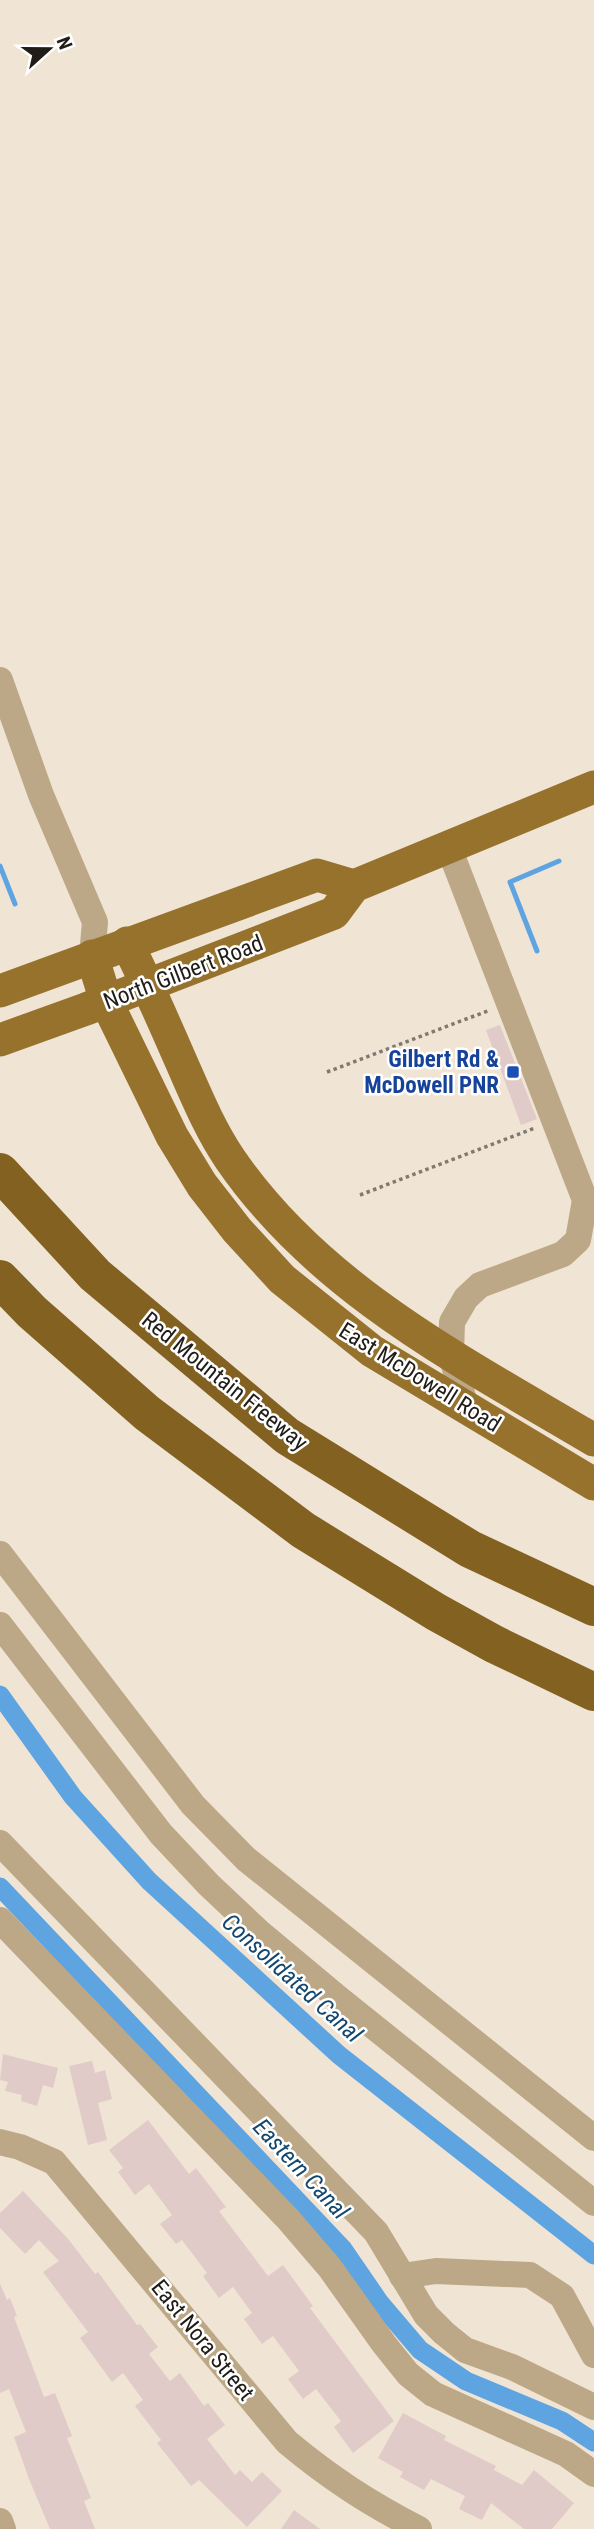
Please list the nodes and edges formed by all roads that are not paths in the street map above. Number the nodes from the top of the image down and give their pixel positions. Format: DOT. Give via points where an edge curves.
graph roads {
  1 [pos="0,680"];
  2 [pos="594,787"];
  3 [pos="449,848"];
  4 [pos="354,886"];
  5 [pos="95,922"];
  6 [pos="127,943"];
  7 [pos="92,956"];
  8 [pos="148,985"];
  9 [pos="0,990"];
  10 [pos="106,1001"];
  11 [pos="0,1040"];
  12 [pos="0,1172"];
  13 [pos="0,1279"];
  14 [pos="452,1355"];
  15 [pos="466,1408"];
  16 [pos="594,1440"];
  17 [pos="594,1484"];
  18 [pos="0,1554"];
  19 [pos="594,1607"];
  20 [pos="0,1625"];
  21 [pos="594,1692"];
  22 [pos="0,1843"];
  23 [pos="0,1920"];
  24 [pos="594,2138"];
  25 [pos="0,2142"];
  26 [pos="594,2203"];
  27 [pos="402,2276"];
  28 [pos="594,2355"];
  29 [pos="594,2407"];
  30 [pos="594,2474"];
  31 [pos="0,2521"];
  32 [pos="3,2529"];
  33 [pos="419,2529"];
  1 -- 5 [label="street, East McDowell Road" via="41,795"];
  2 -- 3 [label="main road"];
  3 -- 4 [label="main road"];
  3 -- 14 [label="street" via="585,1200 578,1240 564,1254 480,1285 466,1298 452,1322"];
  4 -- 6 [label="main road, North Gilbert Road" via="317,875"];
  4 -- 8 [label="main road, North Gilbert Road" via="334,913"];
  5 -- 6 [label="street"];
  5 -- 7 [label="street, East McDowell Road"];
  6 -- 7 [label="main road, North Gilbert Road"];
  6 -- 8 [label="main road, East McDowell Road"];
  7 -- 9 [label="main road, North Gilbert Road"];
  7 -- 10 [label="main road, East McDowell Road"];
  8 -- 10 [label="main road, North Gilbert Road"];
  8 -- 14 [label="main road, East McDowell Road" via="205,1115 262,1202 355,1288"];
  10 -- 11 [label="main road, North Gilbert Road"];
  10 -- 15 [label="main road, East McDowell Road" via="172,1136 237,1230 282,1279 330,1319"];
  12 -- 19 [label="highway, Red Mountain Freeway" via="95,1275 287,1436 470,1549"];
  13 -- 21 [label="highway" via="147,1413 303,1530 436,1612"];
  14 -- 15 [label="street"];
  14 -- 16 [label="main road, East McDowell Road"];
  15 -- 17 [label="main road, East McDowell Road"];
  18 -- 24 [label="street" via="221,1835"];
  20 -- 26 [label="street" via="161,1834 209,1885 338,1998"];
  22 -- 27 [label="street" via="376,2232"];
  23 -- 30 [label="street" via="288,2219 408,2374 433,2393 566,2454"];
  25 -- 33 [label="street, East Nora Street" via="54,2162 287,2442 369,2503"];
  27 -- 28 [label="street" via="436,2271 530,2275 562,2296"];
  27 -- 29 [label="street" via="426,2315 465,2350"];
  31 -- 32 [label="street"];
}
